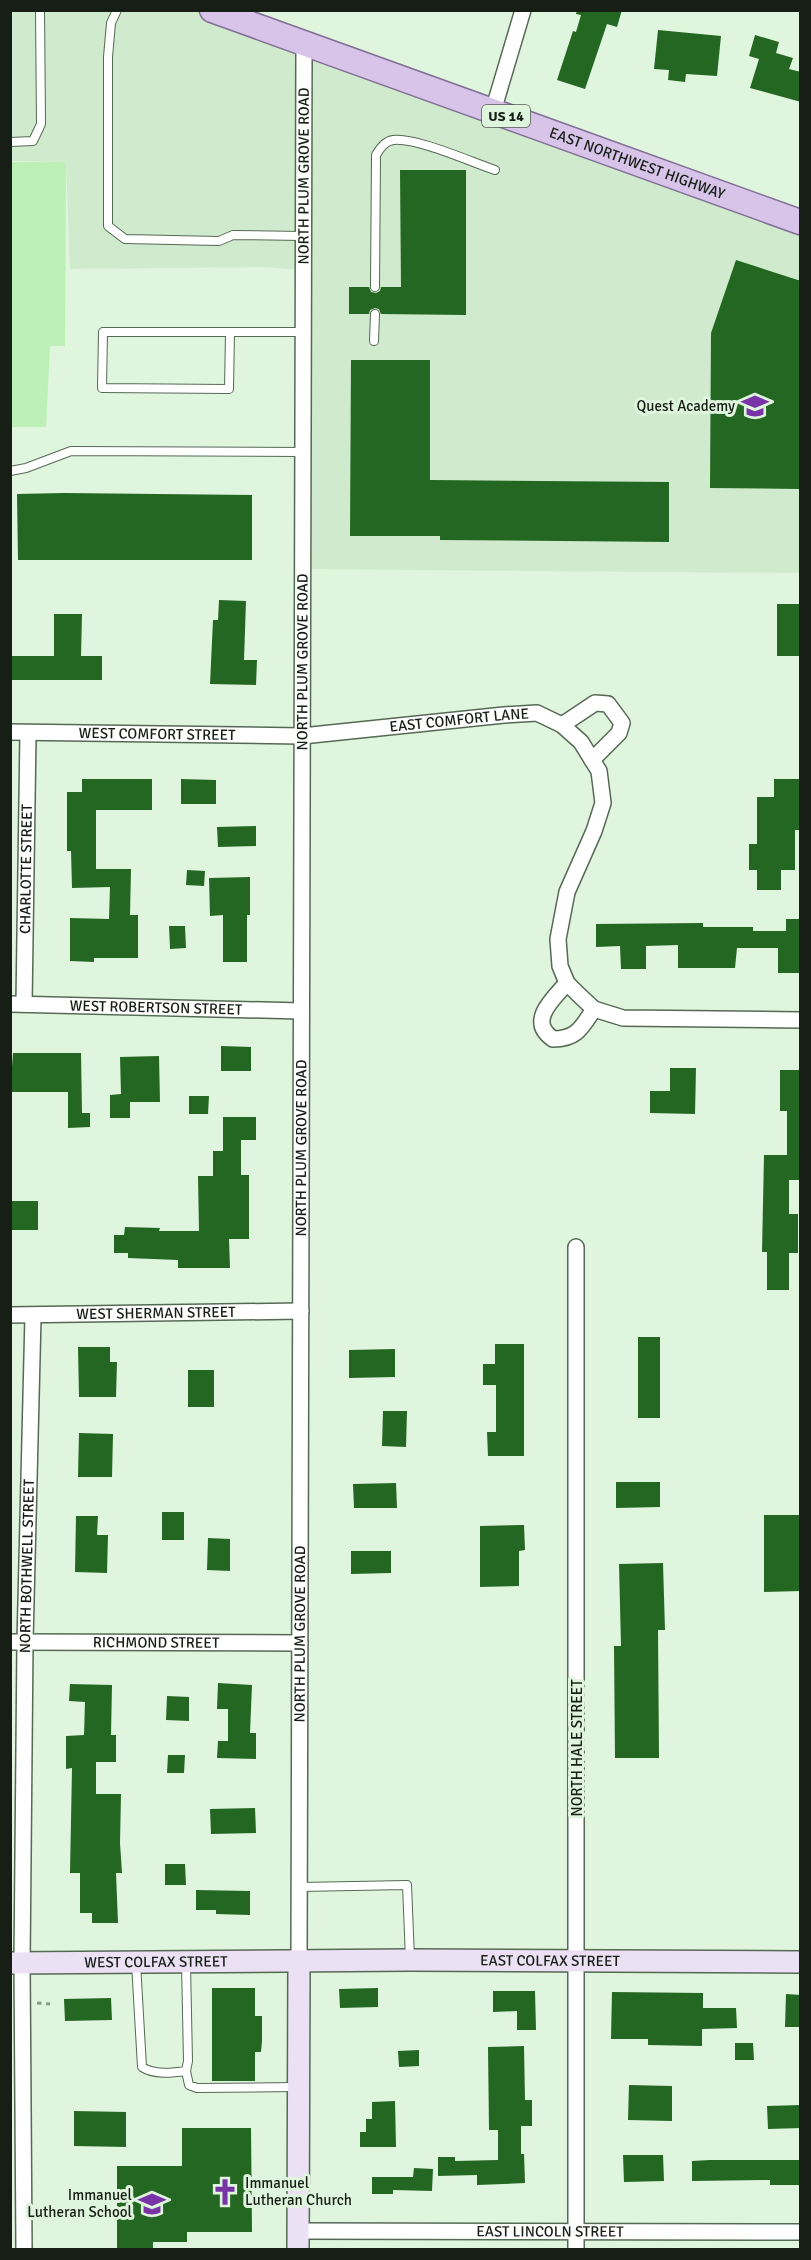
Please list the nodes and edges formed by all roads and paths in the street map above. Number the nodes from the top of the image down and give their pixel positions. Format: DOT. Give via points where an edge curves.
graph roads {
  1 [pos="40,10"];
  2 [pos="117,10"];
  3 [pos="212,10"];
  4 [pos="522,10"];
  5 [pos="304,45"];
  6 [pos="493,111"];
  7 [pos="10,142"];
  8 [pos="495,170"];
  9 [pos="801,222"];
  10 [pos="303,236"];
  11 [pos="375,287"];
  12 [pos="375,314"];
  13 [pos="230,332"];
  14 [pos="303,332"];
  15 [pos="374,341"];
  16 [pos="303,452"];
  17 [pos="10,471"];
  18 [pos="562,725"];
  19 [pos="10,732"];
  20 [pos="28,733"];
  21 [pos="302,736"];
  22 [pos="592,760"];
  23 [pos="567,983"];
  24 [pos="17,1004"];
  25 [pos="594,1009"];
  26 [pos="301,1011"];
  27 [pos="801,1020"];
  28 [pos="576,1247"];
  29 [pos="301,1311"];
  30 [pos="10,1315"];
  31 [pos="33,1316"];
  32 [pos="18,1642"];
  33 [pos="300,1643"];
  34 [pos="299,1887"];
  35 [pos="410,1960"];
  36 [pos="136,1962"];
  37 [pos="186,1962"];
  38 [pos="299,1962"];
  39 [pos="577,1962"];
  40 [pos="801,1962"];
  41 [pos="16,1963"];
  42 [pos="36,2003"];
  43 [pos="50,2004"];
  44 [pos="186,2071"];
  45 [pos="299,2087"];
  46 [pos="576,2232"];
  47 [pos="801,2232"];
  48 [pos="298,2240"];
  49 [pos="24,2250"];
  50 [pos="576,2250"];
  1 -- 7 [label="lane" via="41,124 33,141"];
  2 -- 10 [label="lane" via="111,23 108,57 108,226 125,239 219,241 233,235"];
  3 -- 5 [label="main road, US 14"];
  4 -- 6 [label="street"];
  5 -- 6 [label="main road, EAST NORTHWEST HIGHWAY / US 14"];
  5 -- 10 [label="street, NORTH PLUM GROVE ROAD"];
  6 -- 9 [label="main road, EAST NORTHWEST HIGHWAY / US 14"];
  8 -- 11 [label="lane" via="410,141 383,144 376,155"];
  10 -- 14 [label="street, NORTH PLUM GROVE ROAD"];
  12 -- 15 [label="lane"];
  13 -- 13 [label="lane" via="103,332 102,388 229,389"];
  13 -- 14 [label="lane"];
  14 -- 16 [label="street, NORTH PLUM GROVE ROAD"];
  16 -- 17 [label="lane" via="71,451"];
  16 -- 21 [label="street, NORTH PLUM GROVE ROAD"];
  18 -- 21 [label="street, EAST COMFORT LANE" via="537,713"];
  18 -- 22 [label="street" via="581,742"];
  18 -- 22 [label="street" via="595,703 608,704 622,723 619,734"];
  19 -- 20 [label="street, WEST COMFORT STREET"];
  20 -- 21 [label="street, WEST COMFORT STREET"];
  20 -- 24 [label="street, CHARLOTTE STREET"];
  21 -- 26 [label="street, NORTH PLUM GROVE ROAD"];
  22 -- 23 [label="street" via="599,771 603,802 567,892 558,939 560,966"];
  23 -- 25 [label="street"];
  23 -- 25 [label="street" via="543,1014 546,1034 553,1040 572,1037"];
  24 -- 26 [label="street, WEST ROBERTSON STREET"];
  25 -- 27 [label="street" via="623,1018"];
  26 -- 29 [label="street, NORTH PLUM GROVE ROAD"];
  28 -- 39 [label="street, NORTH HALE STREET"];
  29 -- 31 [label="street, WEST SHERMAN STREET"];
  29 -- 33 [label="street, NORTH PLUM GROVE ROAD"];
  30 -- 31 [label="street, WEST SHERMAN STREET"];
  31 -- 32 [label="street, NORTH BOTHWELL STREET"];
  32 -- 33 [label="street, RICHMOND STREET"];
  32 -- 41 [label="street, NORTH BOTHWELL STREET"];
  33 -- 34 [label="street, NORTH PLUM GROVE ROAD"];
  34 -- 35 [label="lane" via="407,1885"];
  34 -- 38 [label="street, NORTH PLUM GROVE ROAD"];
  35 -- 38 [label="street, EAST COLFAX STREET"];
  35 -- 39 [label="street, EAST COLFAX STREET"];
  36 -- 37 [label="street, WEST COLFAX STREET"];
  36 -- 41 [label="street, WEST COLFAX STREET"];
  36 -- 44 [label="lane" via="142,2067 149,2072"];
  37 -- 38 [label="street, WEST COLFAX STREET"];
  37 -- 44 [label="lane"];
  38 -- 45 [label="street, NORTH PLUM GROVE ROAD"];
  39 -- 40 [label="street, EAST COLFAX STREET"];
  39 -- 46 [label="street, NORTH HALE STREET"];
  41 -- 49 [label="street, NORTH BOTHWELL STREET"];
  42 -- 43 [label="path"];
  44 -- 45 [label="lane" via="189,2085 197,2088"];
  45 -- 48 [label="street, NORTH PLUM GROVE ROAD"];
  46 -- 47 [label="street, EAST LINCOLN STREET"];
  46 -- 48 [label="street, EAST LINCOLN STREET"];
  46 -- 50 [label="street, NORTH HALE STREET"];
}
